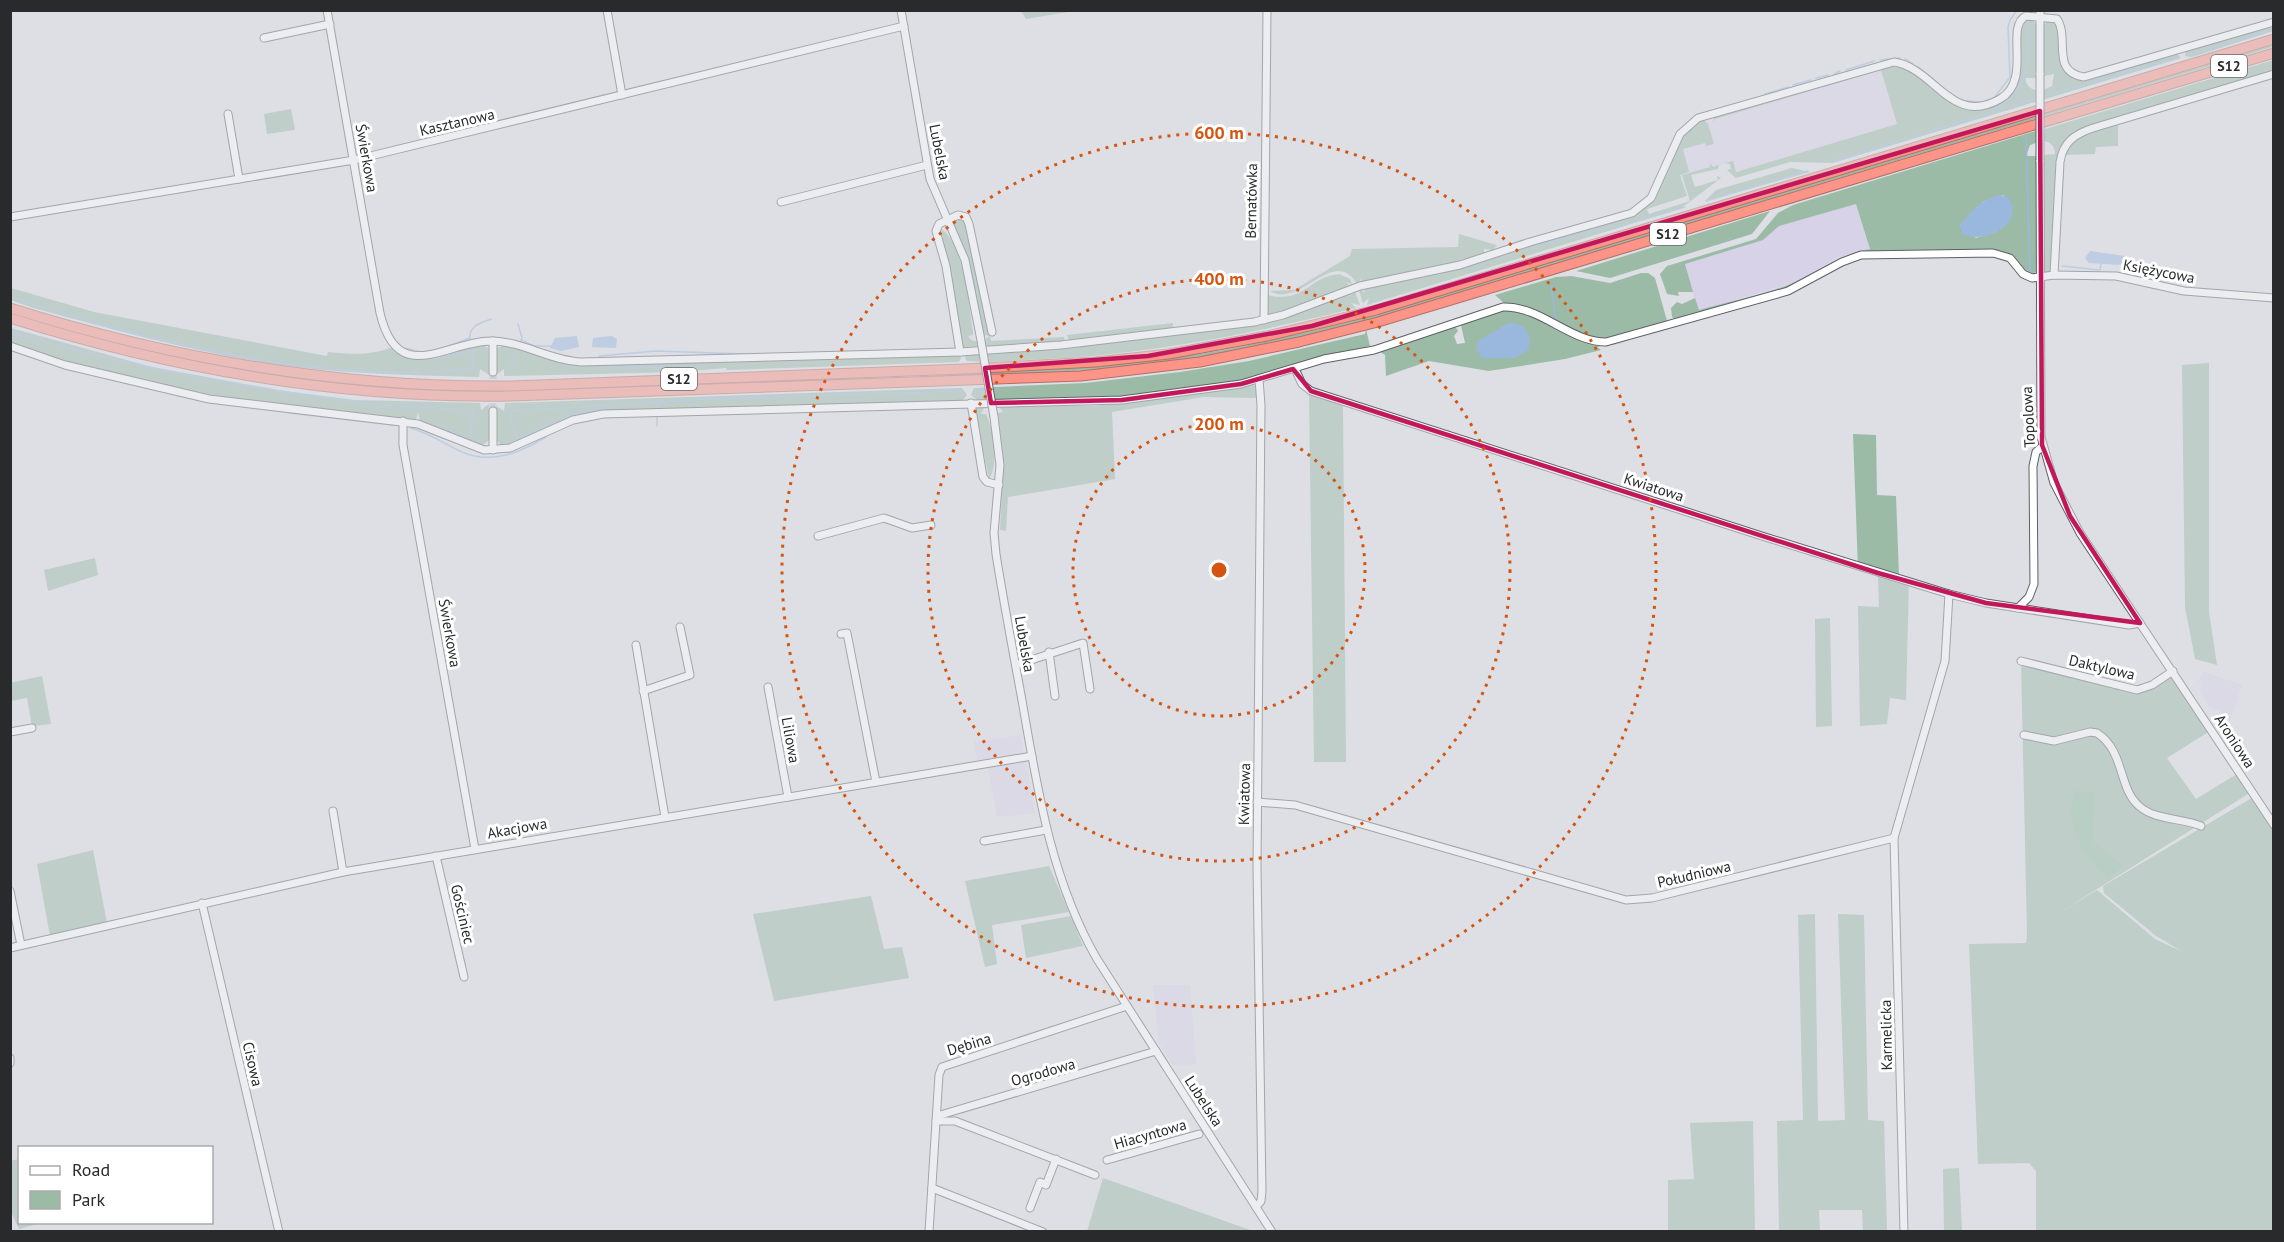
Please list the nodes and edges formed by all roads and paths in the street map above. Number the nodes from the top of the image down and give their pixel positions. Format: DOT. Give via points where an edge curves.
graph roads {
  1 [pos="327,10"];
  2 [pos="607,10"];
  3 [pos="901,10"];
  4 [pos="1267,10"];
  5 [pos="2040,13"];
  6 [pos="2274,22"];
  7 [pos="330,24"];
  8 [pos="904,26"];
  9 [pos="264,38"];
  10 [pos="2274,39"];
  11 [pos="2274,53"];
  12 [pos="2274,74"];
  13 [pos="622,95"];
  14 [pos="228,114"];
  15 [pos="354,160"];
  16 [pos="927,165"];
  17 [pos="239,179"];
  18 [pos="781,202"];
  19 [pos="10,217"];
  20 [pos="948,220"];
  21 [pos="2054,275"];
  22 [pos="2040,278"];
  23 [pos="2274,298"];
  24 [pos="10,308"];
  25 [pos="10,318"];
  26 [pos="1264,320"];
  27 [pos="992,332"];
  28 [pos="493,341"];
  29 [pos="10,346"];
  30 [pos="960,352"];
  31 [pos="1295,369"];
  32 [pos="493,372"];
  33 [pos="1259,379"];
  34 [pos="970,403"];
  35 [pos="493,411"];
  36 [pos="403,421"];
  37 [pos="2042,447"];
  38 [pos="493,450"];
  39 [pos="999,485"];
  40 [pos="931,525"];
  41 [pos="818,536"];
  42 [pos="1949,594"];
  43 [pos="2018,608"];
  44 [pos="2140,623"];
  45 [pos="680,627"];
  46 [pos="841,634"];
  47 [pos="636,645"];
  48 [pos="1049,652"];
  49 [pos="2021,661"];
  50 [pos="1016,665"];
  51 [pos="2173,671"];
  52 [pos="768,687"];
  53 [pos="1090,689"];
  54 [pos="643,692"];
  55 [pos="1055,696"];
  56 [pos="32,728"];
  57 [pos="10,732"];
  58 [pos="2024,735"];
  59 [pos="1032,756"];
  60 [pos="876,782"];
  61 [pos="788,797"];
  62 [pos="1257,802"];
  63 [pos="333,811"];
  64 [pos="665,817"];
  65 [pos="2274,825"];
  66 [pos="2201,826"];
  67 [pos="1046,830"];
  68 [pos="1894,838"];
  69 [pos="984,841"];
  70 [pos="475,849"];
  71 [pos="436,856"];
  72 [pos="343,872"];
  73 [pos="10,891"];
  74 [pos="202,903"];
  75 [pos="21,945"];
  76 [pos="10,948"];
  77 [pos="464,977"];
  78 [pos="1127,1006"];
  79 [pos="1156,1051"];
  80 [pos="936,1119"];
  81 [pos="1199,1134"];
  82 [pos="1056,1159"];
  83 [pos="1107,1160"];
  84 [pos="1095,1175"];
  85 [pos="933,1188"];
  86 [pos="1256,1207"];
  87 [pos="1030,1208"];
  88 [pos="279,1232"];
  89 [pos="929,1232"];
  90 [pos="1042,1232"];
  91 [pos="1272,1232"];
  92 [pos="1904,1232"];
  1 -- 7 [label="street, Świerkowa"];
  2 -- 13 [label="street"];
  3 -- 8 [label="street, Lubelska"];
  4 -- 26 [label="street, Bernatówka"];
  5 -- 6 [label="street" via="2058,20 2064,65 2073,74 2084,77"];
  5 -- 22 [label="street, Topolowa, bridge"];
  5 -- 26 [label="street" via="2020,21 2017,77 2008,92 1994,102 1979,106 1959,104 1901,63 1868,67 1694,120 1680,134 1651,198 1632,213 1460,265 1360,285"];
  7 -- 9 [label="street"];
  7 -- 15 [label="street, Świerkowa"];
  8 -- 13 [label="street, Kasztanowa"];
  8 -- 16 [label="street, Lubelska"];
  10 -- 24 [label="highway, S12" via="1376,310 1192,350 1075,364 493,386 367,380 254,366 134,343"];
  11 -- 25 [label="highway, S12" via="1378,322 1200,362 1081,376 493,396 358,389 232,373 139,354"];
  12 -- 21 [label="street" via="2071,138 2060,162"];
  13 -- 15 [label="street, Kasztanowa"];
  14 -- 17 [label="street"];
  15 -- 17 [label="street, Kasztanowa"];
  15 -- 28 [label="street, Świerkowa" via="386,334 410,354 426,357"];
  16 -- 18 [label="street"];
  16 -- 20 [label="street, Lubelska"];
  17 -- 19 [label="street, Kasztanowa"];
  20 -- 27 [label="street" via="961,215 968,220"];
  20 -- 30 [label="street" via="936,231"];
  20 -- 39 [label="street, Lubelska, bridge" via="965,260 980,335 1000,458"];
  21 -- 22 [label="street, Księżycowa"];
  21 -- 23 [label="street, Księżycowa" via="2116,276 2184,291"];
  22 -- 31 [label="street" via="2026,276 2010,258 1997,253 1861,255 1788,291 1613,341 1591,340 1532,313 1503,307 1367,352 1324,359"];
  22 -- 37 [label="street, Topolowa"];
  26 -- 30 [label="street" via="1060,345"];
  28 -- 30 [label="street" via="556,360 581,362"];
  28 -- 32 [label="street"];
  29 -- 36 [label="street" via="65,365 209,399"];
  31 -- 33 [label="street"];
  31 -- 42 [label="street, Kwiatowa" via="1302,384 1311,391"];
  33 -- 34 [label="street" via="1107,402"];
  33 -- 62 [label="street, Kwiatowa"];
  34 -- 38 [label="street" via="603,414 573,420 518,445"];
  34 -- 39 [label="street" via="983,477"];
  35 -- 38 [label="street"];
  36 -- 38 [label="street" via="426,426 472,447"];
  36 -- 70 [label="street, Świerkowa" via="403,445"];
  37 -- 43 [label="street" via="2036,452 2033,466 2034,589"];
  37 -- 44 [label="street, Topolowa" via="2068,512"];
  39 -- 50 [label="street, Lubelska" via="995,548"];
  40 -- 41 [label="street" via="912,528 884,518"];
  42 -- 43 [label="street, Kwiatowa"];
  42 -- 68 [label="street" via="1945,661"];
  43 -- 44 [label="street, Kwiatowa"];
  44 -- 51 [label="street, Topolowa"];
  45 -- 54 [label="street" via="690,675"];
  46 -- 60 [label="street" via="847,633"];
  47 -- 54 [label="street"];
  48 -- 50 [label="street"];
  48 -- 53 [label="street" via="1083,643"];
  48 -- 55 [label="street"];
  49 -- 51 [label="street, Daktylowa" via="2137,690"];
  50 -- 59 [label="street, Lubelska"];
  51 -- 65 [label="street, Aroniowa"];
  52 -- 61 [label="street, Liliowa"];
  54 -- 64 [label="street"];
  56 -- 57 [label="street"];
  58 -- 66 [label="street" via="2054,741 2090,732 2097,734 2119,760 2138,805"];
  59 -- 60 [label="street, Akacjowa"];
  59 -- 67 [label="street, Lubelska"];
  60 -- 61 [label="street, Akacjowa"];
  61 -- 64 [label="street, Akacjowa"];
  62 -- 68 [label="street, Południowa" via="1295,805 1626,900 1672,893"];
  62 -- 86 [label="street, Kwiatowa" via="1262,1191"];
  63 -- 72 [label="street"];
  64 -- 70 [label="street, Akacjowa"];
  67 -- 69 [label="street"];
  67 -- 78 [label="street, Lubelska" via="1087,941"];
  68 -- 92 [label="street, Karmelicka"];
  70 -- 71 [label="street, Akacjowa"];
  71 -- 72 [label="street, Akacjowa"];
  71 -- 77 [label="street, Gościniec"];
  72 -- 74 [label="street, Akacjowa"];
  73 -- 75 [label="street"];
  74 -- 75 [label="street, Akacjowa"];
  74 -- 88 [label="street, Cisowa"];
  75 -- 76 [label="street, Akacjowa"];
  78 -- 79 [label="street, Lubelska"];
  78 -- 80 [label="street, Dębina" via="945,1065 939,1075"];
  79 -- 80 [label="street, Ogrodowa"];
  79 -- 86 [label="street, Lubelska"];
  80 -- 82 [label="street" via="955,1121"];
  80 -- 85 [label="street, Dębina"];
  81 -- 83 [label="street, Hiacyntowa"];
  82 -- 84 [label="street"];
  82 -- 87 [label="street" via="1046,1185 1040,1182"];
  85 -- 89 [label="street, Dębina"];
  85 -- 90 [label="street"];
  86 -- 91 [label="street, Lubelska"];
}
